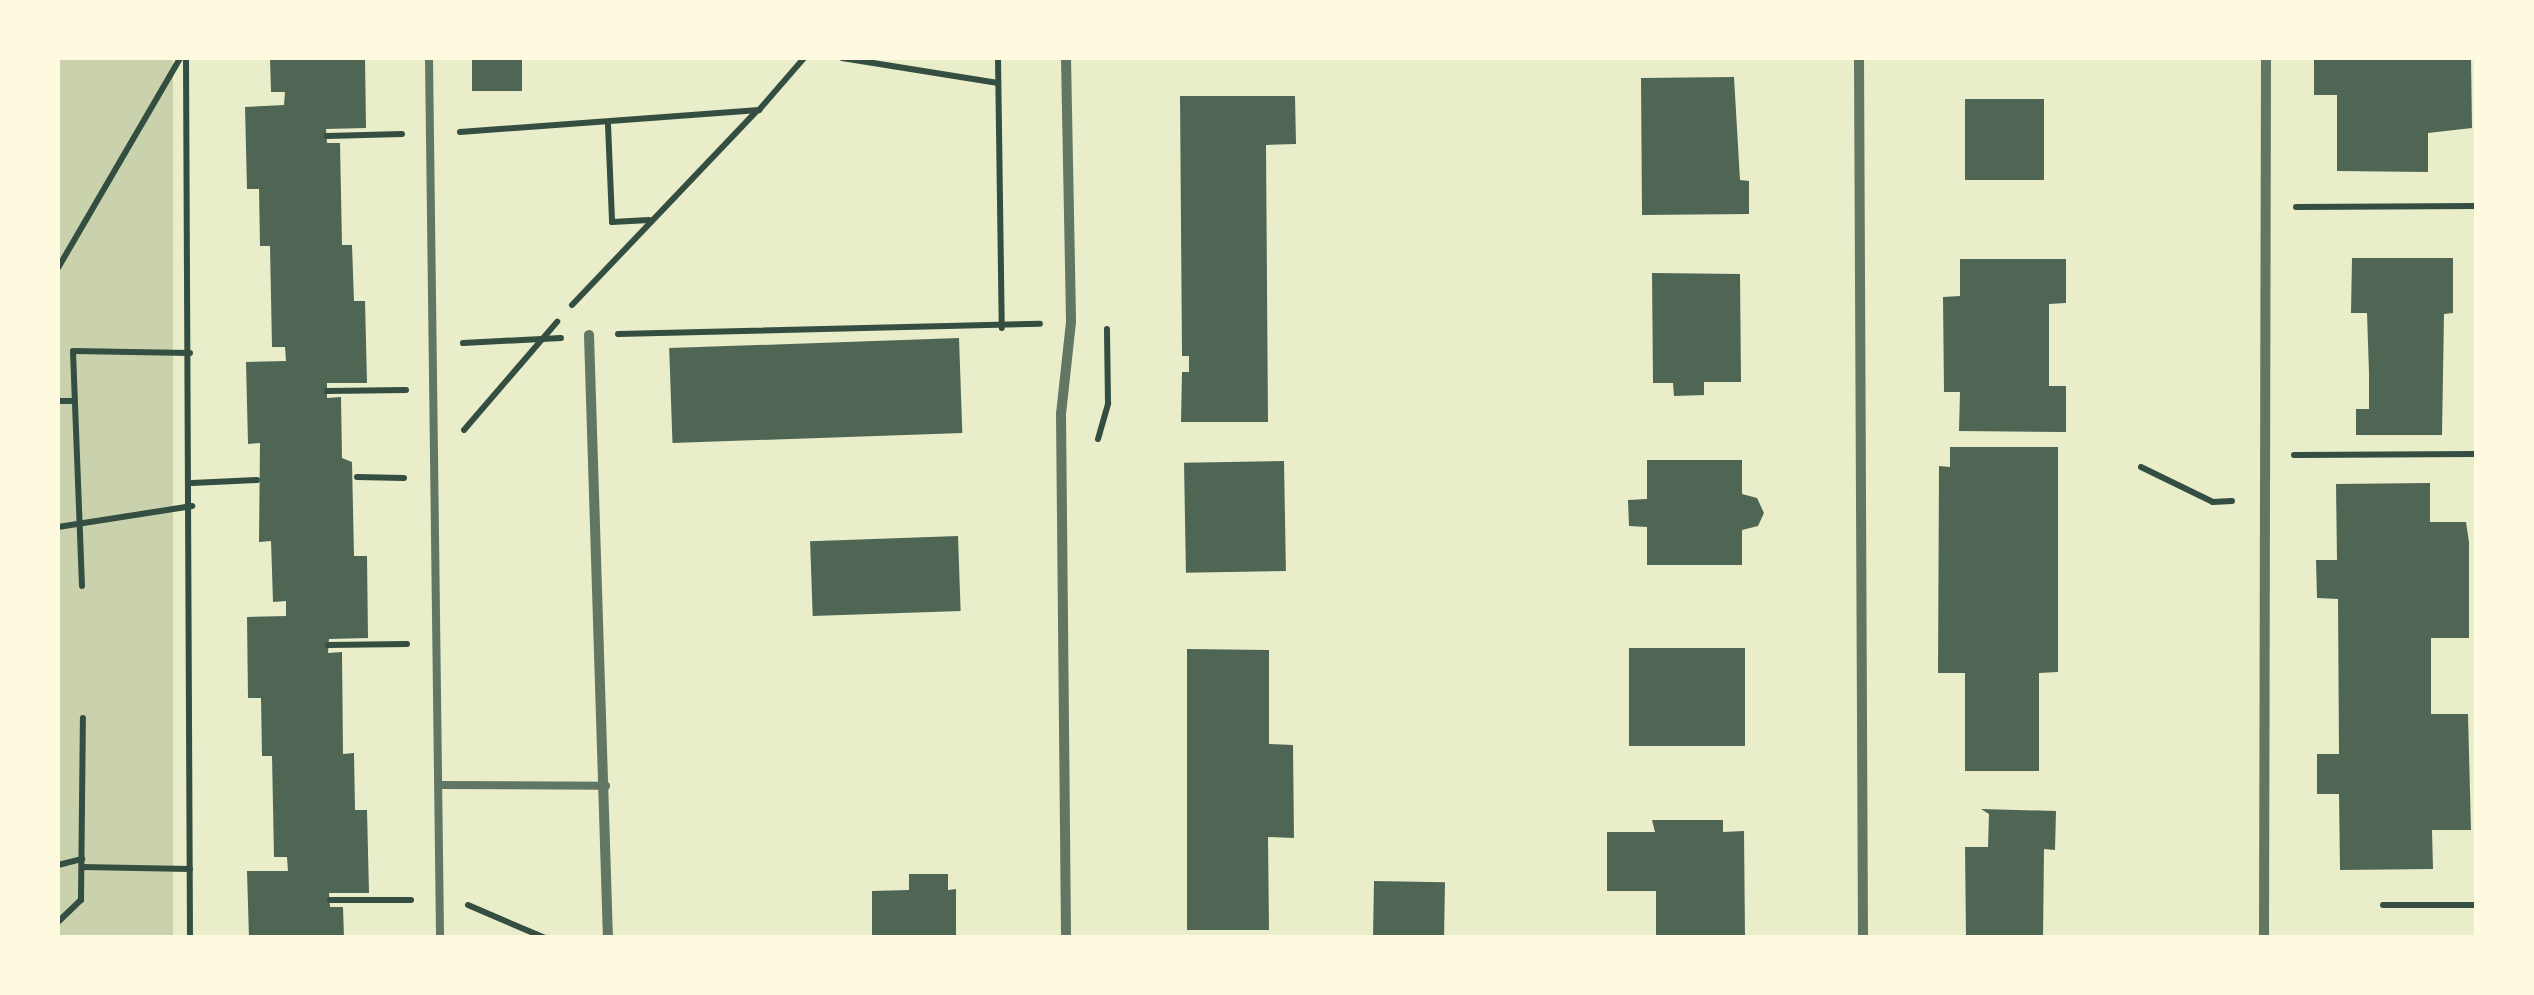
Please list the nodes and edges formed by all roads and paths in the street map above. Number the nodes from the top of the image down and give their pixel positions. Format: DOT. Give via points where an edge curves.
graph roads {
  1 [pos="183,58"];
  2 [pos="429,58"];
  3 [pos="804,58"];
  4 [pos="842,58"];
  5 [pos="998,58"];
  6 [pos="1066,58"];
  7 [pos="1860,58"];
  8 [pos="2266,58"];
  9 [pos="998,83"];
  10 [pos="759,110"];
  11 [pos="608,126"];
  12 [pos="430,134"];
  13 [pos="327,136"];
  14 [pos="2476,206"];
  15 [pos="2264,207"];
  16 [pos="650,220"];
  17 [pos="58,268"];
  18 [pos="1071,322"];
  19 [pos="1107,326"];
  20 [pos="1002,328"];
  21 [pos="589,335"];
  22 [pos="541,340"];
  23 [pos="435,344"];
  24 [pos="190,353"];
  25 [pos="436,389"];
  26 [pos="327,390"];
  27 [pos="72,401"];
  28 [pos="58,402"];
  29 [pos="436,437"];
  30 [pos="1098,443"];
  31 [pos="2476,454"];
  32 [pos="2263,455"];
  33 [pos="2141,468"];
  34 [pos="358,478"];
  35 [pos="435,478"];
  36 [pos="257,480"];
  37 [pos="192,483"];
  38 [pos="2264,501"];
  39 [pos="192,506"];
  40 [pos="78,524"];
  41 [pos="58,527"];
  42 [pos="82,586"];
  43 [pos="438,644"];
  44 [pos="328,645"];
  45 [pos="83,718"];
  46 [pos="440,785"];
  47 [pos="608,786"];
  48 [pos="82,863"];
  49 [pos="58,864"];
  50 [pos="190,868"];
  51 [pos="440,899"];
  52 [pos="330,900"];
  53 [pos="2383,905"];
  54 [pos="2476,906"];
  55 [pos="58,922"];
  56 [pos="190,938"];
  57 [pos="440,938"];
  58 [pos="545,938"];
  59 [pos="608,938"];
  60 [pos="1066,938"];
  61 [pos="1863,938"];
  62 [pos="2264,938"];
  1 -- 17 [label="path"];
  1 -- 24 [label="path"];
  2 -- 12 [label="lane"];
  3 -- 10 [label="path"];
  4 -- 9 [label="path"];
  5 -- 9 [label="path"];
  6 -- 18 [label="street"];
  7 -- 61 [label="street"];
  8 -- 15 [label="street"];
  9 -- 20 [label="path"];
  10 -- 11 [label="path"];
  10 -- 16 [label="path"];
  11 -- 12 [label="path"];
  11 -- 16 [label="path" via="612,222"];
  12 -- 13 [label="path"];
  12 -- 23 [label="lane"];
  14 -- 15 [label="path"];
  15 -- 32 [label="street"];
  16 -- 22 [label="path"];
  18 -- 20 [label="path"];
  18 -- 60 [label="street" via="1060,414"];
  19 -- 30 [label="path" via="1108,402"];
  20 -- 21 [label="path"];
  21 -- 22 [label="path"];
  21 -- 47 [label="street"];
  22 -- 23 [label="path"];
  22 -- 29 [label="path" via="460,435"];
  23 -- 25 [label="lane"];
  24 -- 27 [label="path" via="73,351"];
  24 -- 37 [label="path"];
  25 -- 26 [label="path"];
  25 -- 29 [label="lane"];
  27 -- 28 [label="path"];
  27 -- 40 [label="path"];
  29 -- 35 [label="lane"];
  31 -- 32 [label="path"];
  32 -- 38 [label="street"];
  33 -- 38 [label="path" via="2213,502"];
  34 -- 35 [label="path"];
  35 -- 43 [label="lane"];
  36 -- 37 [label="path"];
  37 -- 39 [label="path"];
  38 -- 62 [label="street"];
  39 -- 40 [label="path"];
  39 -- 50 [label="path"];
  40 -- 41 [label="path"];
  40 -- 42 [label="path"];
  43 -- 44 [label="path"];
  43 -- 46 [label="lane"];
  45 -- 48 [label="path"];
  46 -- 47 [label="lane"];
  46 -- 51 [label="lane"];
  47 -- 59 [label="street"];
  48 -- 49 [label="path"];
  48 -- 50 [label="path"];
  48 -- 55 [label="path" via="81,900"];
  50 -- 56 [label="path"];
  51 -- 52 [label="path"];
  51 -- 57 [label="lane"];
  51 -- 58 [label="path"];
  53 -- 54 [label="path"];
}
